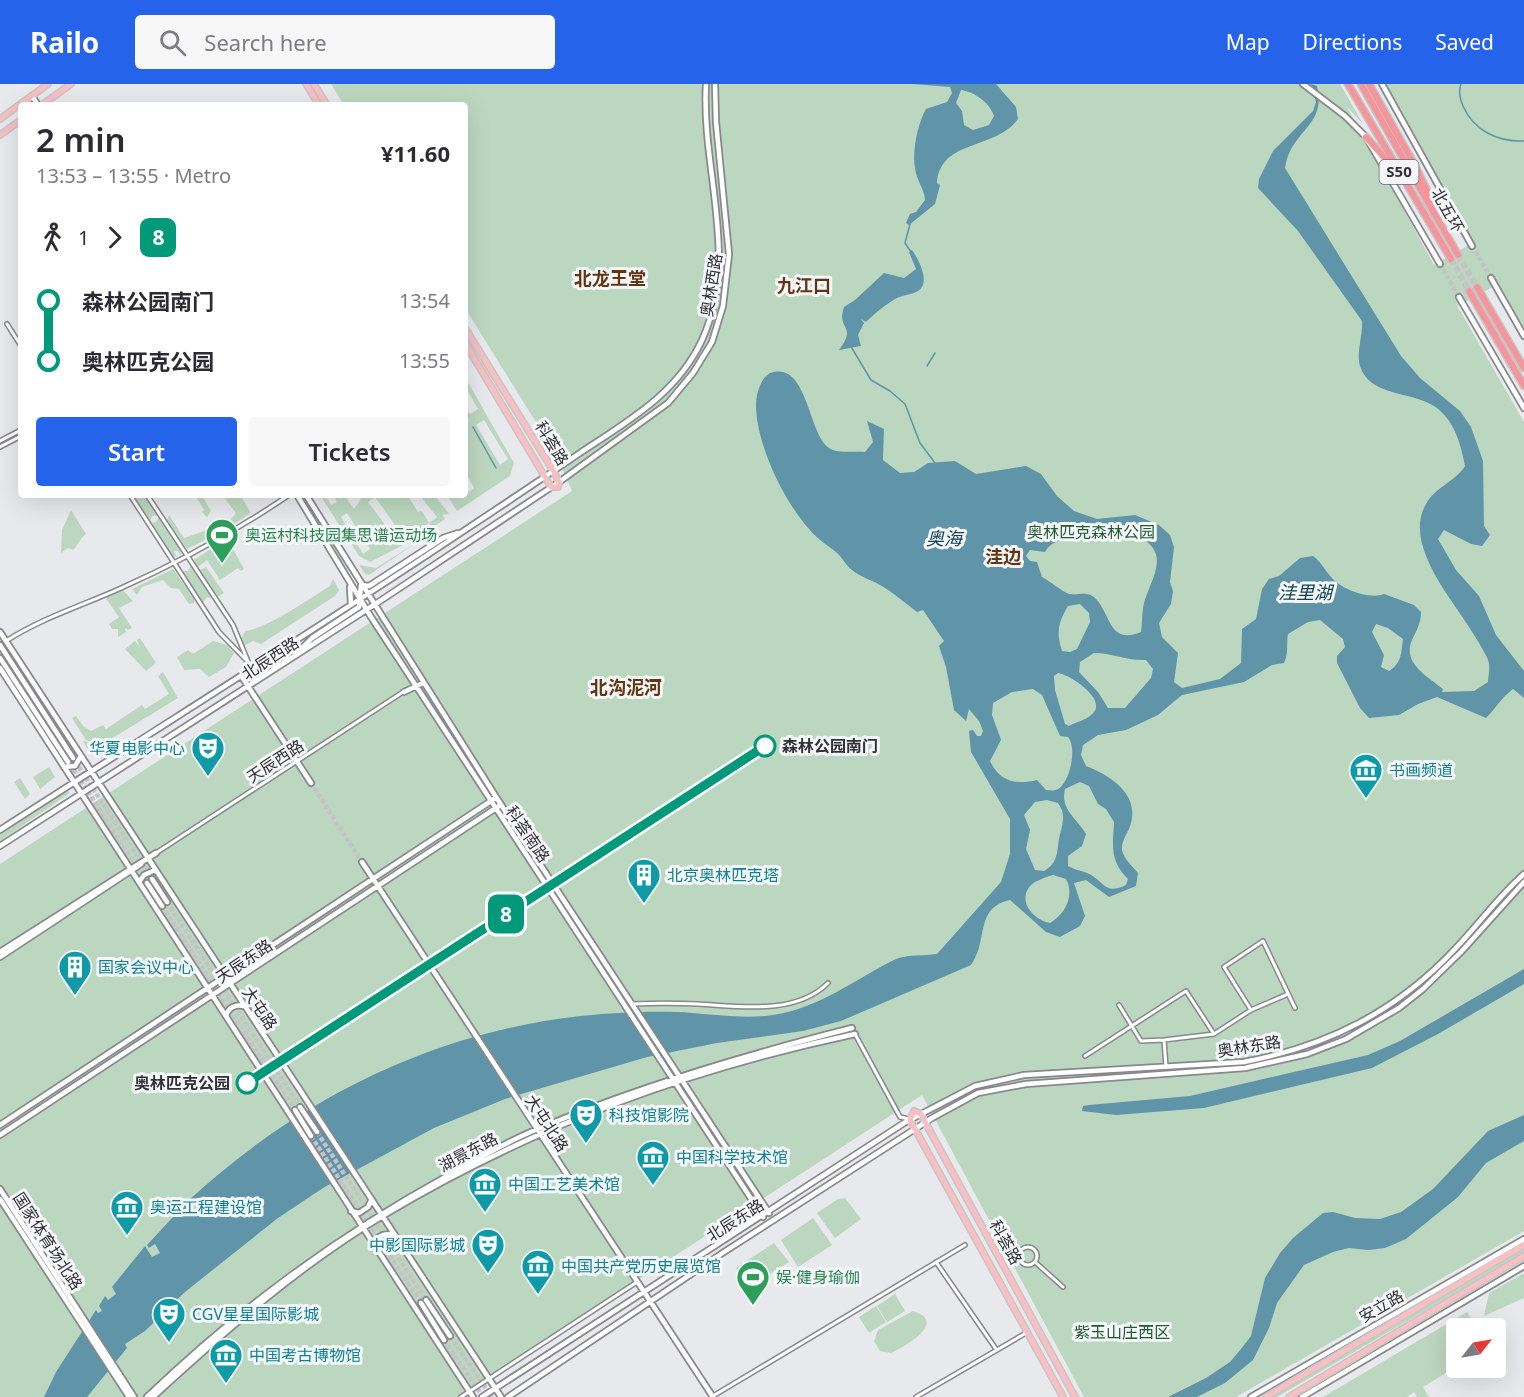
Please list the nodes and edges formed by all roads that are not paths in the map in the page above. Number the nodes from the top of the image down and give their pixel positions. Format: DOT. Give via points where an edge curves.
graph roads {
  1 [pos="48,84"];
  2 [pos="71,84"];
  3 [pos="306,84"];
  4 [pos="314,84"];
  5 [pos="706,84"];
  6 [pos="715,84"];
  7 [pos="1303,84"];
  8 [pos="1348,84"];
  9 [pos="1362,84"];
  10 [pos="1369,84"];
  11 [pos="1382,84"];
  12 [pos="32,96"];
  13 [pos="28,102"];
  14 [pos="37,102"];
  15 [pos="44,102"];
  16 [pos="317,102"];
  17 [pos="325,102"];
  18 [pos="18,107"];
  19 [pos="12,110"];
  20 [pos="18,118"];
  21 [pos="0,119"];
  22 [pos="18,122"];
  23 [pos="0,135"];
  24 [pos="1366,136"];
  25 [pos="1406,183"];
  26 [pos="1472,246"];
  27 [pos="1454,247"];
  28 [pos="1458,255"];
  29 [pos="1451,259"];
  30 [pos="1440,264"];
  31 [pos="1491,278"];
  32 [pos="1477,287"];
  33 [pos="1469,291"];
  34 [pos="1459,297"];
  35 [pos="7,324"];
  36 [pos="468,333"];
  37 [pos="1524,336"];
  38 [pos="18,341"];
  39 [pos="468,348"];
  40 [pos="1524,368"];
  41 [pos="1524,386"];
  42 [pos="1524,408"];
  43 [pos="18,432"];
  44 [pos="18,438"];
  45 [pos="0,441"];
  46 [pos="0,447"];
  47 [pos="554,472"];
  48 [pos="546,477"];
  49 [pos="559,482"];
  50 [pos="551,487"];
  51 [pos="132,498"];
  52 [pos="149,498"];
  53 [pos="284,498"];
  54 [pos="299,498"];
  55 [pos="308,498"];
  56 [pos="463,531"];
  57 [pos="324,540"];
  58 [pos="187,556"];
  59 [pos="174,563"];
  60 [pos="352,570"];
  61 [pos="345,574"];
  62 [pos="361,585"];
  63 [pos="380,587"];
  64 [pos="367,595"];
  65 [pos="360,600"];
  66 [pos="351,605"];
  67 [pos="374,606"];
  68 [pos="367,610"];
  69 [pos="371,617"];
  70 [pos="0,632"];
  71 [pos="237,636"];
  72 [pos="6,641"];
  73 [pos="228,642"];
  74 [pos="0,645"];
  75 [pos="295,657"];
  76 [pos="0,658"];
  77 [pos="248,662"];
  78 [pos="0,668"];
  79 [pos="252,671"];
  80 [pos="6,677"];
  81 [pos="242,677"];
  82 [pos="422,680"];
  83 [pos="0,681"];
  84 [pos="257,682"];
  85 [pos="415,684"];
  86 [pos="249,687"];
  87 [pos="404,692"];
  88 [pos="81,756"];
  89 [pos="73,758"];
  90 [pos="297,761"];
  91 [pos="68,762"];
  92 [pos="64,767"];
  93 [pos="91,772"];
  94 [pos="74,783"];
  95 [pos="311,783"];
  96 [pos="99,784"];
  97 [pos="82,794"];
  98 [pos="494,799"];
  99 [pos="498,806"];
  100 [pos="0,830"];
  101 [pos="0,846"];
  102 [pos="156,853"];
  103 [pos="147,858"];
  104 [pos="362,862"];
  105 [pos="130,869"];
  106 [pos="155,870"];
  107 [pos="1524,874"];
  108 [pos="372,878"];
  109 [pos="152,879"];
  110 [pos="139,882"];
  111 [pos="1524,882"];
  112 [pos="147,883"];
  113 [pos="377,886"];
  114 [pos="167,902"];
  115 [pos="162,906"];
  116 [pos="0,952"];
  117 [pos="0,957"];
  118 [pos="225,978"];
  119 [pos="828,983"];
  120 [pos="230,985"];
  121 [pos="208,990"];
  122 [pos="1288,994"];
  123 [pos="213,996"];
  124 [pos="630,1004"];
  125 [pos="1119,1005"];
  126 [pos="244,1006"];
  127 [pos="1295,1008"];
  128 [pos="1251,1010"];
  129 [pos="633,1012"];
  130 [pos="226,1017"];
  131 [pos="1132,1027"];
  132 [pos="852,1028"];
  133 [pos="855,1034"];
  134 [pos="1214,1034"];
  135 [pos="837,1035"];
  136 [pos="1164,1040"];
  137 [pos="1085,1056"];
  138 [pos="1166,1067"];
  139 [pos="677,1078"];
  140 [pos="300,1107"];
  141 [pos="295,1110"];
  142 [pos="921,1114"];
  143 [pos="910,1120"];
  144 [pos="925,1122"];
  145 [pos="0,1125"];
  146 [pos="915,1129"];
  147 [pos="538,1131"];
  148 [pos="317,1132"];
  149 [pos="0,1135"];
  150 [pos="311,1136"];
  151 [pos="0,1189"];
  152 [pos="0,1199"];
  153 [pos="371,1201"];
  154 [pos="351,1210"];
  155 [pos="769,1213"];
  156 [pos="381,1215"];
  157 [pos="763,1217"];
  158 [pos="362,1227"];
  159 [pos="393,1235"];
  160 [pos="1524,1239"];
  161 [pos="966,1245"];
  162 [pos="1524,1245"];
  163 [pos="375,1248"];
  164 [pos="1524,1256"];
  165 [pos="1020,1260"];
  166 [pos="936,1262"];
  167 [pos="1035,1262"];
  168 [pos="1010,1265"];
  169 [pos="1524,1266"];
  170 [pos="638,1282"];
  171 [pos="1064,1287"];
  172 [pos="644,1292"];
  173 [pos="426,1300"];
  174 [pos="651,1302"];
  175 [pos="421,1303"];
  176 [pos="83,1322"];
  177 [pos="1026,1333"];
  178 [pos="450,1336"];
  179 [pos="444,1340"];
  180 [pos="997,1350"];
  181 [pos="113,1369"];
  182 [pos="488,1379"];
  183 [pos="495,1388"];
  184 [pos="469,1392"];
  185 [pos="129,1397"];
  186 [pos="134,1397"];
  187 [pos="147,1397"];
  188 [pos="153,1397"];
  189 [pos="461,1397"];
  190 [pos="473,1397"];
  191 [pos="482,1397"];
  192 [pos="501,1397"];
  193 [pos="508,1397"];
  194 [pos="712,1397"];
  195 [pos="916,1397"];
  196 [pos="1063,1397"];
  197 [pos="1075,1397"];
  198 [pos="1251,1397"];
  199 [pos="1266,1397"];
  200 [pos="1289,1397"];
  201 [pos="1302,1397"];
  1 -- 12 [label="main road"];
  2 -- 15 [label="main road"];
  3 -- 16 [label="main road"];
  4 -- 17 [label="main road"];
  5 -- 47 [label="street, 奥林西路" via="720,264 715,303 703,338 688,366 648,408"];
  6 -- 49 [label="street, 奥林西路" via="729,254 723,306 712,342 693,374 668,403"];
  7 -- 24 [label="street"];
  8 -- 25 [label="highway, 北五环 / S50"];
  9 -- 27 [label="highway, 北五环 / S50"];
  10 -- 27 [label="highway"];
  11 -- 26 [label="street"];
  12 -- 13 [label="main road"];
  12 -- 14 [label="street"];
  18 -- 19 [label="main road"];
  19 -- 20 [label="main road"];
  19 -- 21 [label="main road"];
  22 -- 23 [label="main road"];
  24 -- 25 [label="highway"];
  24 -- 30 [label="street"];
  25 -- 29 [label="highway, 北五环 / S50"];
  27 -- 28 [label="highway, 北五环 / S50"];
  31 -- 37 [label="street"];
  32 -- 40 [label="highway"];
  33 -- 41 [label="highway"];
  34 -- 42 [label="street"];
  35 -- 38 [label="street"];
  36 -- 47 [label="main road, 科荟路"];
  39 -- 48 [label="main road, 科荟路"];
  43 -- 45 [label="street"];
  44 -- 46 [label="street"];
  47 -- 48 [label="street, 奥林西路"];
  47 -- 49 [label="main road, 科荟路"];
  48 -- 50 [label="main road, 科荟路"];
  48 -- 56 [label="street, 北辰西路"];
  49 -- 50 [label="main road, 科荟路" via="558,487"];
  50 -- 67 [label="street, 北辰西路"];
  51 -- 59 [label="street"];
  52 -- 58 [label="street"];
  53 -- 58 [label="street"];
  54 -- 57 [label="street, 科荟南路"];
  55 -- 60 [label="street, 科荟南路"];
  56 -- 62 [label="street" via="444,538 369,586"];
  56 -- 63 [label="street, 北辰西路"];
  57 -- 61 [label="street, 科荟南路"];
  57 -- 66 [label="street" via="351,590"];
  58 -- 59 [label="street"];
  58 -- 71 [label="street"];
  59 -- 72 [label="street" via="48,617"];
  59 -- 73 [label="street"];
  60 -- 61 [label="street"];
  60 -- 62 [label="street, 科荟南路"];
  61 -- 65 [label="street, 科荟南路"];
  62 -- 64 [label="street, 科荟南路"];
  62 -- 75 [label="street" via="358,607 312,638"];
  63 -- 64 [label="street, 北辰西路"];
  63 -- 69 [label="street" via="368,599"];
  64 -- 65 [label="street, 北辰西路"];
  64 -- 67 [label="street, 科荟南路"];
  65 -- 66 [label="street, 北辰西路"];
  65 -- 68 [label="street, 科荟南路"];
  66 -- 79 [label="street, 北辰西路"];
  67 -- 68 [label="street, 北辰西路"];
  67 -- 82 [label="street, 科荟南路"];
  68 -- 69 [label="street, 科荟南路"];
  68 -- 75 [label="street, 北辰西路"];
  69 -- 85 [label="street, 科荟南路"];
  70 -- 72 [label="street, 大屯路"];
  71 -- 73 [label="street"];
  71 -- 77 [label="street"];
  72 -- 88 [label="street, 大屯路"];
  73 -- 77 [label="street"];
  74 -- 89 [label="street"];
  75 -- 84 [label="street, 北辰西路"];
  76 -- 91 [label="street"];
  77 -- 79 [label="street"];
  78 -- 80 [label="street, 大屯路"];
  79 -- 81 [label="street, 北辰西路"];
  79 -- 84 [label="street"];
  80 -- 83 [label="street"];
  80 -- 92 [label="street, 大屯路"];
  81 -- 86 [label="street"];
  81 -- 93 [label="street, 北辰西路"];
  82 -- 85 [label="street, 天辰西路"];
  82 -- 98 [label="street, 科荟南路"];
  84 -- 86 [label="street, 北辰西路"];
  85 -- 87 [label="street, 天辰西路"];
  85 -- 98 [label="street, 科荟南路"];
  86 -- 90 [label="street"];
  86 -- 96 [label="street, 北辰西路"];
  87 -- 90 [label="street, 天辰西路"];
  88 -- 92 [label="street" via="75,766"];
  88 -- 93 [label="street, 大屯路"];
  90 -- 95 [label="street"];
  90 -- 102 [label="street, 天辰西路"];
  92 -- 94 [label="street, 大屯路"];
  93 -- 94 [label="street, 北辰西路"];
  93 -- 96 [label="street, 大屯路"];
  94 -- 97 [label="street, 大屯路"];
  94 -- 100 [label="street, 北辰西路"];
  96 -- 97 [label="street, 北辰西路"];
  96 -- 103 [label="street, 大屯路"];
  97 -- 101 [label="street, 北辰西路"];
  97 -- 105 [label="street, 大屯路"];
  98 -- 99 [label="street, 科荟南路"];
  98 -- 108 [label="street, 天辰东路"];
  99 -- 113 [label="street, 天辰东路"];
  99 -- 124 [label="street, 科荟南路"];
  99 -- 129 [label="street, 科荟南路"];
  102 -- 103 [label="street, 天辰西路"];
  103 -- 105 [label="street, 天辰西路"];
  103 -- 106 [label="street, 大屯路"];
  104 -- 108 [label="street, 大屯北路"];
  105 -- 110 [label="street, 大屯路"];
  105 -- 116 [label="street, 天辰西路"];
  105 -- 117 [label="street, 天辰西路"];
  106 -- 110 [label="street"];
  106 -- 118 [label="street, 大屯路"];
  107 -- 138 [label="street, 奥林东路" via="1435,969 1395,1002 1344,1033 1276,1056"];
  108 -- 113 [label="street, 大屯北路"];
  108 -- 118 [label="street, 天辰东路" via="228,972"];
  109 -- 114 [label="street"];
  110 -- 121 [label="street, 大屯路"];
  111 -- 144 [label="street, 奥林东路" via="1423,989 1346,1039 1307,1054 1245,1068 1002,1087 978,1093"];
  112 -- 115 [label="street"];
  113 -- 120 [label="street, 天辰东路"];
  113 -- 147 [label="street, 大屯北路"];
  118 -- 120 [label="street, 大屯路"];
  118 -- 121 [label="street, 天辰东路"];
  119 -- 124 [label="street" via="792,1001 755,1008"];
  120 -- 123 [label="street, 天辰东路"];
  120 -- 126 [label="street, 大屯路"];
  121 -- 123 [label="street, 大屯路"];
  121 -- 145 [label="street, 天辰东路"];
  122 -- 127 [label="street"];
  122 -- 128 [label="street"];
  122 -- 128 [label="street" via="1263,941 1224,967"];
  123 -- 130 [label="street, 大屯路"];
  123 -- 149 [label="street, 天辰东路"];
  124 -- 129 [label="street, 科荟南路"];
  125 -- 131 [label="street"];
  126 -- 130 [label="street" via="232,1008"];
  126 -- 153 [label="street, 大屯路"];
  128 -- 134 [label="street"];
  129 -- 139 [label="street, 科荟南路"];
  130 -- 154 [label="street, 大屯路"];
  131 -- 134 [label="street" via="1186,991"];
  131 -- 136 [label="street" via="1141,1041"];
  131 -- 137 [label="street"];
  132 -- 135 [label="street, 湖景东路"];
  133 -- 135 [label="street, 湖景东路"];
  133 -- 143 [label="street, 科荟路" via="900,1117"];
  134 -- 136 [label="street"];
  135 -- 139 [label="street, 湖景东路" via="730,1059"];
  136 -- 138 [label="street"];
  138 -- 142 [label="street, 奥林东路" via="1001,1079 975,1086"];
  139 -- 147 [label="street, 湖景东路"];
  139 -- 155 [label="street, 科荟南路"];
  139 -- 157 [label="street, 科荟南路"];
  140 -- 148 [label="street"];
  141 -- 150 [label="street"];
  142 -- 143 [label="main road" via="914,1111"];
  142 -- 144 [label="main road, 科荟路"];
  143 -- 146 [label="main road, 科荟路"];
  143 -- 155 [label="street, 北辰东路"];
  144 -- 146 [label="street, 奥林东路"];
  144 -- 197 [label="main road, 科荟路"];
  146 -- 174 [label="street, 北辰东路"];
  146 -- 177 [label="main road, 科荟路"];
  147 -- 156 [label="street, 湖景东路"];
  147 -- 170 [label="street, 大屯北路"];
  151 -- 176 [label="street, 国家体育场北路"];
  152 -- 176 [label="street, 国家体育场北路"];
  153 -- 154 [label="street" via="359,1213"];
  153 -- 156 [label="street, 大屯路"];
  154 -- 158 [label="street, 大屯路"];
  155 -- 157 [label="street, 北辰东路"];
  156 -- 158 [label="street, 湖景东路"];
  156 -- 159 [label="street, 大屯路"];
  157 -- 172 [label="street, 北辰东路"];
  158 -- 163 [label="street, 大屯路"];
  158 -- 187 [label="street, 湖景东路" via="309,1260 222,1328"];
  158 -- 188 [label="street, 湖景东路" via="225,1331"];
  159 -- 163 [label="street" via="380,1236 375,1240"];
  159 -- 182 [label="street, 大屯路"];
  160 -- 198 [label="street, 安立路"];
  161 -- 166 [label="street"];
  162 -- 199 [label="main road, 安立路"];
  163 -- 184 [label="street, 大屯路"];
  164 -- 200 [label="main road, 安立路"];
  165 -- 167 [label="street" via="1026,1264"];
  165 -- 167 [label="street" via="1021,1250 1029,1247 1036,1252"];
  165 -- 168 [label="street"];
  166 -- 180 [label="street"];
  166 -- 194 [label="street"];
  167 -- 171 [label="street"];
  169 -- 201 [label="street"];
  170 -- 172 [label="street, 大屯北路"];
  170 -- 182 [label="street"];
  172 -- 174 [label="street, 大屯北路"];
  172 -- 183 [label="street, 北辰东路"];
  173 -- 178 [label="street"];
  174 -- 193 [label="street, 北辰东路"];
  174 -- 194 [label="street, 大屯北路"];
  175 -- 179 [label="street"];
  176 -- 181 [label="street"];
  177 -- 180 [label="street"];
  177 -- 196 [label="main road, 科荟路"];
  180 -- 195 [label="street"];
  181 -- 185 [label="street"];
  181 -- 186 [label="street"];
  182 -- 183 [label="street, 大屯路"];
  182 -- 184 [label="street"];
  183 -- 191 [label="street, 北辰东路"];
  183 -- 192 [label="street, 大屯路"];
  184 -- 189 [label="street"];
  184 -- 190 [label="street, 大屯路"];
}
